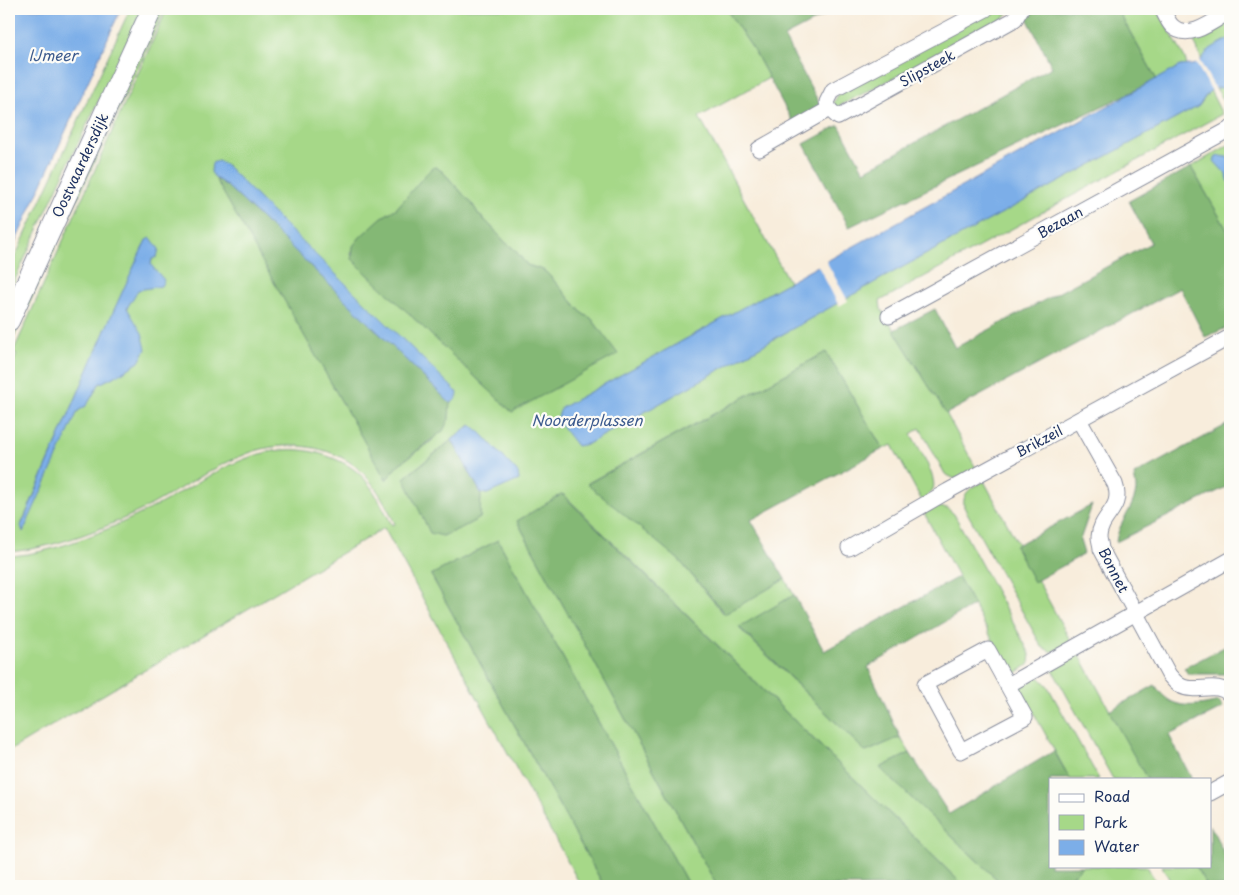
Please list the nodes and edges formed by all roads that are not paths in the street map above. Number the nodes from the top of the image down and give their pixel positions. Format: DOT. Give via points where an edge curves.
graph roads {
  1 [pos="152,9"];
  2 [pos="986,9"];
  3 [pos="1022,9"];
  4 [pos="1162,9"];
  5 [pos="1230,12"];
  6 [pos="829,109"];
  7 [pos="1230,128"];
  8 [pos="759,149"];
  9 [pos="889,316"];
  10 [pos="9,321"];
  11 [pos="1230,337"];
  12 [pos="1079,420"];
  13 [pos="849,548"];
  14 [pos="1230,560"];
  15 [pos="1136,613"];
  16 [pos="1008,685"];
  17 [pos="1230,694"];
  18 [pos="1230,782"];
  19 [pos="1212,792"];
  1 -- 10 [label="main road, Oostvaardersdijk"];
  2 -- 6 [label="street, Slipsteek" via="833,90 827,102"];
  3 -- 6 [label="street, Slipsteek" via="1015,19 838,117"];
  4 -- 5 [label="street" via="1171,26 1185,32 1194,31"];
  6 -- 8 [label="street"];
  7 -- 9 [label="street, Bezaan"];
  11 -- 12 [label="street, Brikzeil"];
  12 -- 13 [label="street, Brikzeil"];
  12 -- 15 [label="street, Bonnet" via="1118,492 1099,537 1101,549"];
  14 -- 15 [label="street"];
  15 -- 16 [label="street"];
  15 -- 17 [label="street, Bonnet" via="1174,681 1182,687 1217,687"];
  16 -- 16 [label="street" via="988,650 925,684 961,751 1025,717"];
  18 -- 19 [label="street"];
}
